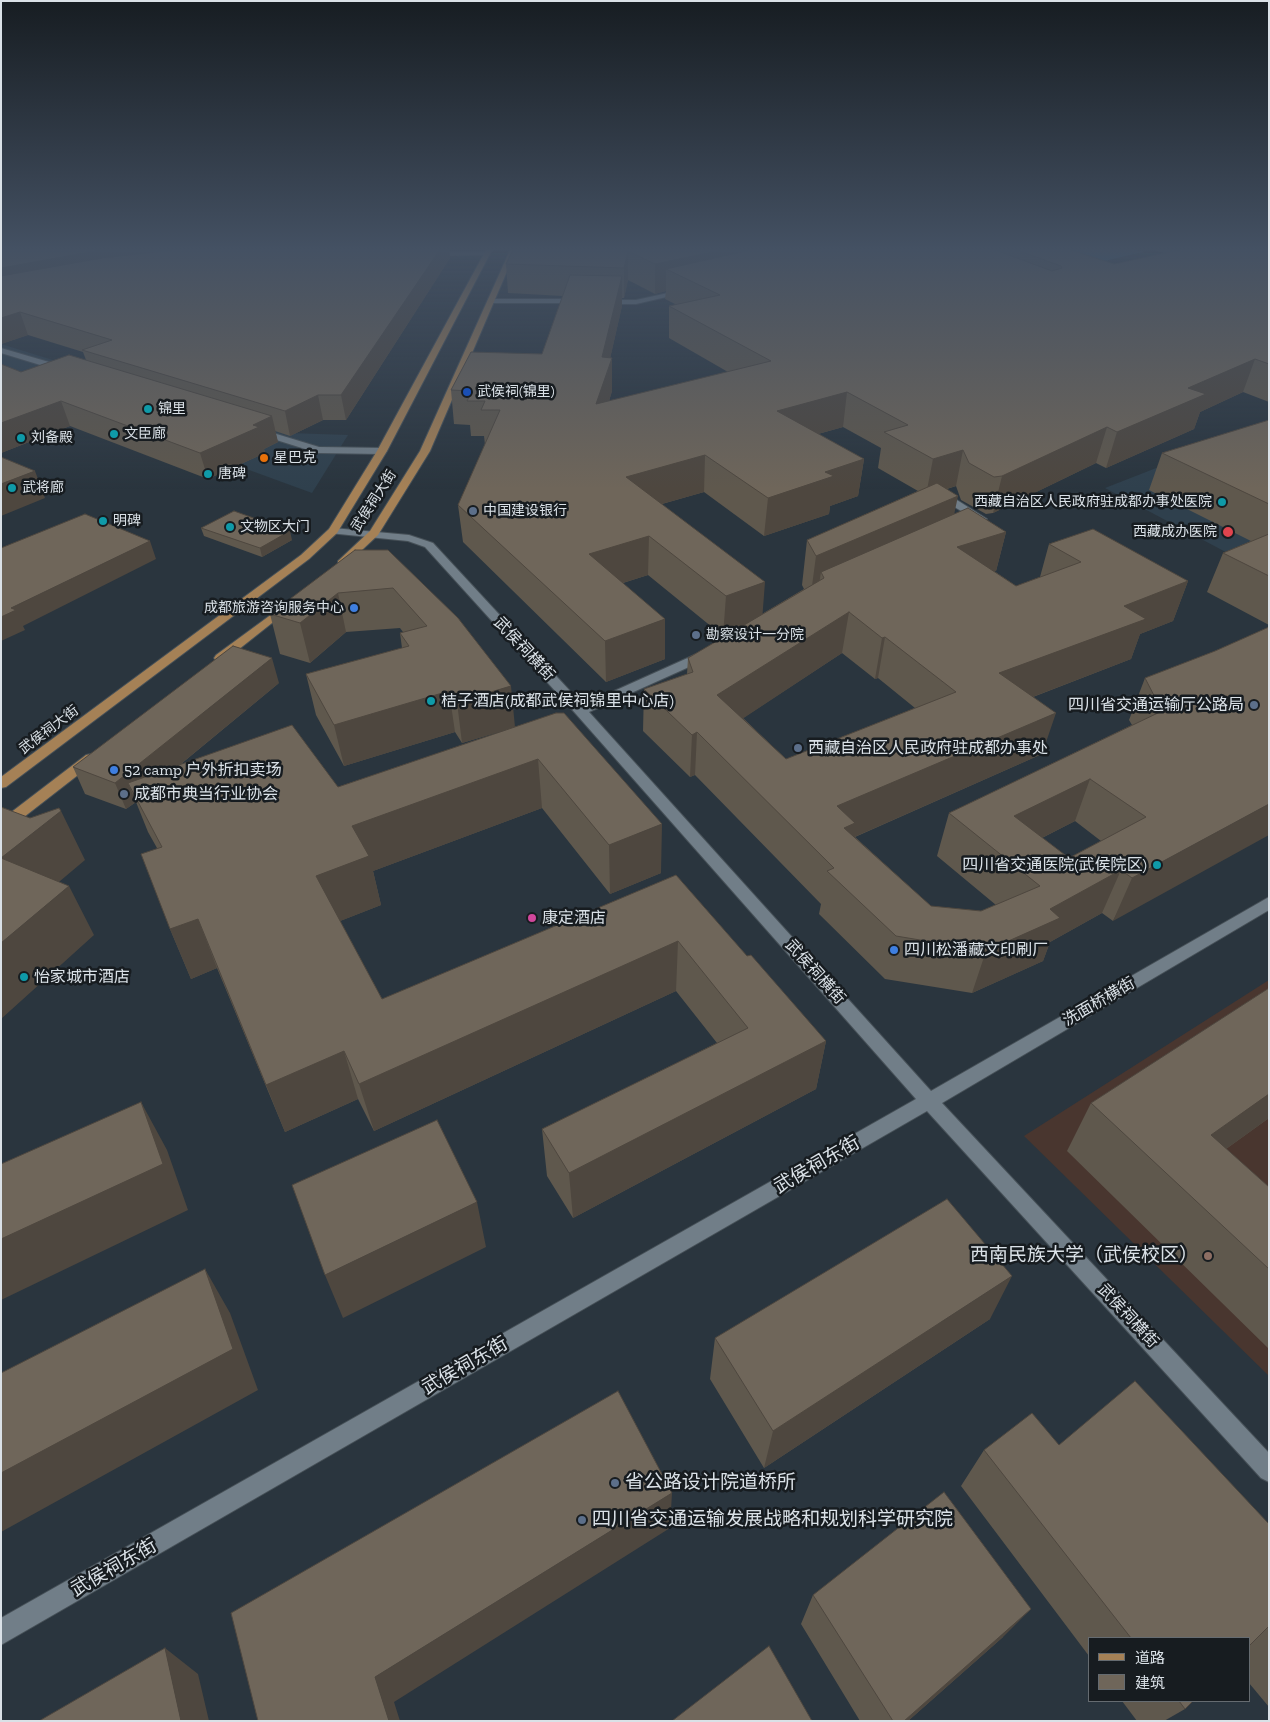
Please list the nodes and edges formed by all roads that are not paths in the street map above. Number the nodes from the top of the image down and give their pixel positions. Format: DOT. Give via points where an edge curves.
graph roads {
  1 [pos="447,328"];
  2 [pos="479,328"];
  3 [pos="1,350"];
  4 [pos="72,372"];
  5 [pos="252,429"];
  6 [pos="382,450"];
  7 [pos="945,497"];
  8 [pos="332,532"];
  9 [pos="978,532"];
  10 [pos="374,533"];
  11 [pos="330,572"];
  12 [pos="299,597"];
  13 [pos="716,650"];
  14 [pos="213,664"];
  15 [pos="581,711"];
  16 [pos="103,749"];
  17 [pos="1,784"];
  18 [pos="1,828"];
  19 [pos="1269,903"];
  20 [pos="930,1101"];
  21 [pos="1269,1470"];
  22 [pos="1,1632"];
  1 -- 6 [label="main road, 武侯祠大街"];
  2 -- 10 [label="main road, 武侯祠大街" via="425,450"];
  3 -- 4 [label="street"];
  5 -- 6 [label="street" via="318,450"];
  6 -- 8 [label="main road, 武侯祠大街"];
  7 -- 9 [label="street" via="983,519"];
  8 -- 10 [label="street, 武侯祠横街"];
  8 -- 17 [label="main road, 武侯祠大街" via="305,557"];
  10 -- 11 [label="main road, 武侯祠大街"];
  10 -- 15 [label="street, 武侯祠横街" via="409,538 429,545"];
  12 -- 14 [label="main road"];
  13 -- 15 [label="street"];
  15 -- 20 [label="street, 武侯祠横街"];
  16 -- 18 [label="main road"];
  19 -- 20 [label="street, 洗面桥横街"];
  20 -- 21 [label="street, 武侯祠横街"];
  20 -- 22 [label="street, 武侯祠东街"];
}
